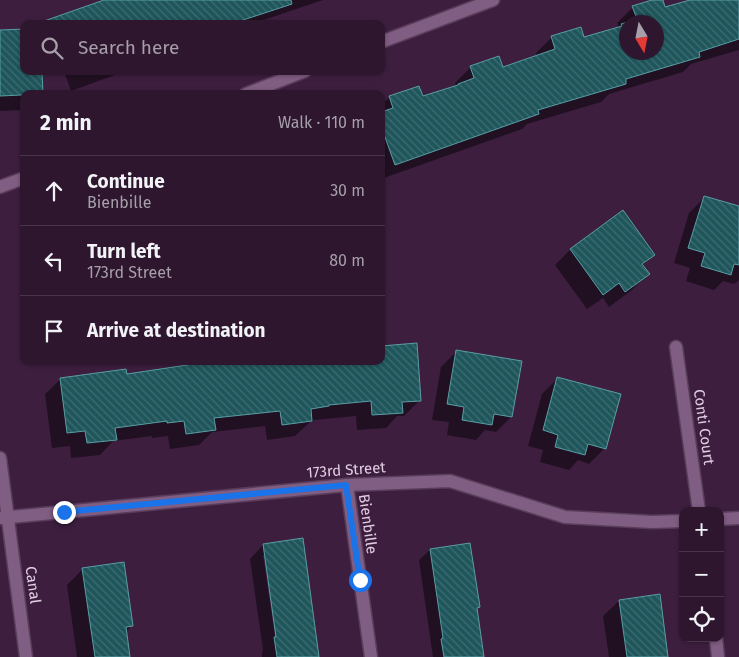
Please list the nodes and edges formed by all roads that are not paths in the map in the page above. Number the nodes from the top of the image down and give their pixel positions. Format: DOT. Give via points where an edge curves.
graph roads {
  1 [pos="492,0"];
  2 [pos="385,40"];
  3 [pos="295,75"];
  4 [pos="256,90"];
  5 [pos="20,180"];
  6 [pos="0,187"];
  7 [pos="676,347"];
  8 [pos="0,458"];
  9 [pos="346,485"];
  10 [pos="697,507"];
  11 [pos="4,518"];
  12 [pos="739,518"];
  13 [pos="724,519"];
  14 [pos="679,521"];
  15 [pos="716,642"];
  16 [pos="26,657"];
  17 [pos="371,657"];
  18 [pos="718,657"];
  1 -- 2 [label="street"];
  3 -- 4 [label="street"];
  5 -- 6 [label="street"];
  7 -- 10 [label="street, Conti Court"];
  8 -- 11 [label="street"];
  9 -- 11 [label="street, 173rd Street"];
  9 -- 14 [label="street, 173rd Street" via="450,481 565,517"];
  9 -- 17 [label="street, Bienbille"];
  11 -- 16 [label="street, Canal"];
  12 -- 13 [label="street"];
  15 -- 18 [label="street"];
}
